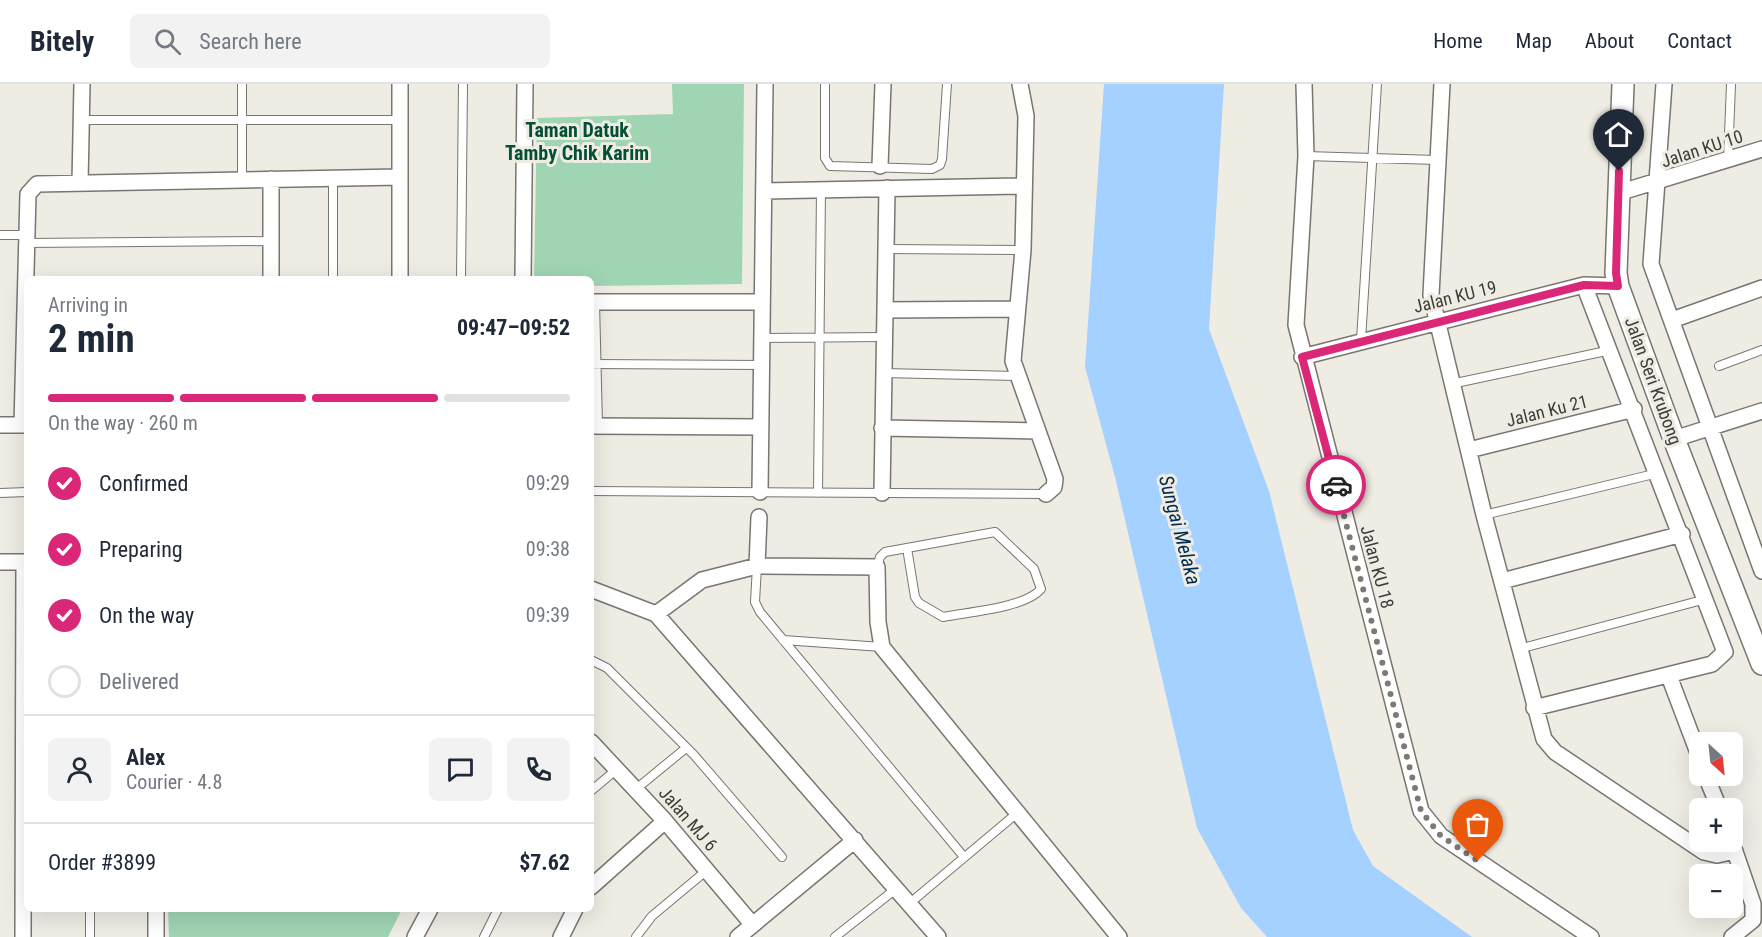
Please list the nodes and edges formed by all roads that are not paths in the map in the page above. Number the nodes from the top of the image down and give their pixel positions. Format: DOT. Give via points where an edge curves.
graph roads {
  1 [pos="82,84"];
  2 [pos="242,84"];
  3 [pos="400,84"];
  4 [pos="463,84"];
  5 [pos="525,84"];
  6 [pos="765,84"];
  7 [pos="825,84"];
  8 [pos="884,84"];
  9 [pos="947,84"];
  10 [pos="1020,84"];
  11 [pos="1304,84"];
  12 [pos="1377,84"];
  13 [pos="1442,84"];
  14 [pos="1623,84"];
  15 [pos="1664,84"];
  16 [pos="1731,84"];
  17 [pos="81,120"];
  18 [pos="400,120"];
  19 [pos="242,122"];
  20 [pos="1762,150"];
  21 [pos="1306,156"];
  22 [pos="1372,158"];
  23 [pos="1437,160"];
  24 [pos="1728,162"];
  25 [pos="880,166"];
  26 [pos="400,177"];
  27 [pos="333,178"];
  28 [pos="271,179"];
  29 [pos="242,180"];
  30 [pos="80,183"];
  31 [pos="1658,183"];
  32 [pos="1024,186"];
  33 [pos="887,188"];
  34 [pos="821,189"];
  35 [pos="764,191"];
  36 [pos="1618,193"];
  37 [pos="0,235"];
  38 [pos="27,239"];
  39 [pos="271,241"];
  40 [pos="886,249"];
  41 [pos="1023,250"];
  42 [pos="26,276"];
  43 [pos="271,276"];
  44 [pos="333,276"];
  45 [pos="400,276"];
  46 [pos="460,276"];
  47 [pos="523,276"];
  48 [pos="1584,285"];
  49 [pos="1618,286"];
  50 [pos="1762,288"];
  51 [pos="594,302"];
  52 [pos="762,302"];
  53 [pos="1017,309"];
  54 [pos="885,310"];
  55 [pos="1672,320"];
  56 [pos="1437,322"];
  57 [pos="884,337"];
  58 [pos="762,338"];
  59 [pos="818,338"];
  60 [pos="1361,340"];
  61 [pos="1611,350"];
  62 [pos="1762,350"];
  63 [pos="1302,357"];
  64 [pos="594,364"];
  65 [pos="762,365"];
  66 [pos="1719,366"];
  67 [pos="883,373"];
  68 [pos="1017,376"];
  69 [pos="1452,384"];
  70 [pos="1634,409"];
  71 [pos="1762,411"];
  72 [pos="24,425"];
  73 [pos="0,426"];
  74 [pos="594,426"];
  75 [pos="761,427"];
  76 [pos="882,428"];
  77 [pos="1710,428"];
  78 [pos="1038,431"];
  79 [pos="1674,439"];
  80 [pos="1469,450"];
  81 [pos="1659,473"];
  82 [pos="594,490"];
  83 [pos="24,492"];
  84 [pos="760,492"];
  85 [pos="0,493"];
  86 [pos="818,493"];
  87 [pos="882,493"];
  88 [pos="1046,494"];
  89 [pos="1484,515"];
  90 [pos="759,517"];
  91 [pos="1682,534"];
  92 [pos="907,548"];
  93 [pos="0,562"];
  94 [pos="24,562"];
  95 [pos="757,566"];
  96 [pos="877,567"];
  97 [pos="1762,571"];
  98 [pos="1502,581"];
  99 [pos="594,590"];
  100 [pos="1707,599"];
  101 [pos="656,614"];
  102 [pos="783,640"];
  103 [pos="882,647"];
  104 [pos="1519,649"];
  105 [pos="594,662"];
  106 [pos="1762,664"];
  107 [pos="1669,676"];
  108 [pos="1534,708"];
  109 [pos="1690,732"];
  110 [pos="594,745"];
  111 [pos="686,748"];
  112 [pos="618,768"];
  113 [pos="594,788"];
  114 [pos="636,789"];
  115 [pos="1016,814"];
  116 [pos="665,821"];
  117 [pos="855,840"];
  118 [pos="1689,842"];
  119 [pos="1704,852"];
  120 [pos="1722,852"];
  121 [pos="1735,852"];
  122 [pos="782,857"];
  123 [pos="964,857"];
  124 [pos="706,871"];
  125 [pos="594,884"];
  126 [pos="897,888"];
  127 [pos="24,900"];
  128 [pos="909,903"];
  129 [pos="90,912"];
  130 [pos="156,912"];
  131 [pos="428,912"];
  132 [pos="496,912"];
  133 [pos="574,912"];
  134 [pos="752,924"];
  135 [pos="23,937"];
  136 [pos="90,937"];
  137 [pos="156,937"];
  138 [pos="415,937"];
  139 [pos="483,937"];
  140 [pos="561,937"];
  141 [pos="636,937"];
  142 [pos="738,937"];
  143 [pos="835,937"];
  144 [pos="938,937"];
  145 [pos="1119,937"];
  146 [pos="1591,937"];
  147 [pos="1732,937"];
  1 -- 17 [label="street"];
  2 -- 19 [label="lane"];
  3 -- 18 [label="street"];
  4 -- 46 [label="lane"];
  5 -- 47 [label="street"];
  6 -- 35 [label="street"];
  7 -- 25 [label="lane" via="827,163"];
  8 -- 25 [label="street"];
  9 -- 25 [label="lane" via="940,165 932,169"];
  10 -- 32 [label="street" via="1026,116"];
  11 -- 21 [label="street, Jalan KU 18"];
  12 -- 22 [label="lane"];
  13 -- 23 [label="street"];
  14 -- 36 [label="street, Jalan Seri Krubong"];
  15 -- 31 [label="street"];
  16 -- 24 [label="lane"];
  17 -- 19 [label="lane"];
  17 -- 30 [label="street"];
  18 -- 19 [label="lane"];
  18 -- 26 [label="street"];
  19 -- 29 [label="lane"];
  20 -- 24 [label="street, Jalan KU 10"];
  21 -- 22 [label="lane"];
  21 -- 63 [label="street, Jalan KU 18" via="1296,325"];
  22 -- 23 [label="lane"];
  22 -- 60 [label="lane"];
  23 -- 56 [label="street" via="1431,295"];
  24 -- 31 [label="street, Jalan KU 10"];
  26 -- 27 [label="street"];
  26 -- 45 [label="street"];
  27 -- 28 [label="street"];
  27 -- 44 [label="lane"];
  28 -- 29 [label="street"];
  28 -- 39 [label="street"];
  29 -- 30 [label="street"];
  30 -- 38 [label="street" via="37,184 32,188 28,194"];
  31 -- 36 [label="street, Jalan KU 10"];
  31 -- 55 [label="street" via="1651,264"];
  32 -- 33 [label="street"];
  32 -- 41 [label="street"];
  33 -- 34 [label="street"];
  33 -- 40 [label="street"];
  34 -- 35 [label="street"];
  34 -- 59 [label="lane"];
  35 -- 52 [label="street"];
  36 -- 49 [label="street, Jalan Seri Krubong"];
  37 -- 38 [label="lane"];
  38 -- 39 [label="lane"];
  38 -- 42 [label="street"];
  39 -- 43 [label="street"];
  40 -- 41 [label="lane"];
  40 -- 54 [label="street"];
  41 -- 53 [label="street"];
  48 -- 49 [label="street, Jalan KU 19"];
  48 -- 56 [label="street, Jalan KU 19"];
  48 -- 61 [label="street"];
  49 -- 79 [label="street, Jalan Seri Krubong"];
  50 -- 55 [label="street"];
  51 -- 52 [label="street"];
  52 -- 58 [label="street"];
  53 -- 54 [label="street"];
  53 -- 68 [label="street" via="1013,361"];
  54 -- 57 [label="street"];
  55 -- 77 [label="street"];
  56 -- 60 [label="street, Jalan KU 19"];
  56 -- 69 [label="street"];
  57 -- 59 [label="lane"];
  57 -- 67 [label="street"];
  58 -- 59 [label="lane"];
  58 -- 65 [label="street"];
  59 -- 86 [label="lane"];
  60 -- 63 [label="street, Jalan KU 19"];
  61 -- 69 [label="lane"];
  61 -- 70 [label="street"];
  62 -- 66 [label="lane"];
  63 -- 146 [label="street, Jalan KU 18" via="1421,811 1441,836"];
  64 -- 65 [label="lane"];
  64 -- 74 [label="lane"];
  65 -- 75 [label="street"];
  67 -- 68 [label="lane"];
  67 -- 76 [label="street"];
  68 -- 78 [label="street"];
  69 -- 80 [label="street"];
  70 -- 80 [label="street, Jalan Ku 21"];
  70 -- 81 [label="street"];
  71 -- 77 [label="street"];
  72 -- 73 [label="street"];
  74 -- 75 [label="street"];
  75 -- 84 [label="street"];
  76 -- 78 [label="street"];
  76 -- 87 [label="street"];
  77 -- 79 [label="street"];
  77 -- 97 [label="street"];
  78 -- 88 [label="street" via="1055,478 1054,487"];
  79 -- 106 [label="street, Jalan Seri Krubong"];
  80 -- 89 [label="street"];
  81 -- 89 [label="lane"];
  81 -- 91 [label="street"];
  82 -- 84 [label="lane"];
  83 -- 85 [label="lane"];
  84 -- 86 [label="lane"];
  86 -- 87 [label="lane"];
  87 -- 88 [label="lane"];
  89 -- 98 [label="street"];
  90 -- 95 [label="street"];
  91 -- 98 [label="street"];
  91 -- 100 [label="street"];
  92 -- 92 [label="lane" via="995,532 1034,569 1041,589 1021,601 943,617 915,597"];
  92 -- 96 [label="lane" via="885,552"];
  93 -- 94 [label="street"];
  95 -- 96 [label="street"];
  95 -- 101 [label="street" via="702,580"];
  95 -- 102 [label="lane" via="755,602"];
  96 -- 103 [label="street"];
  98 -- 104 [label="street"];
  99 -- 101 [label="street"];
  100 -- 104 [label="lane"];
  100 -- 107 [label="street" via="1725,652 1712,664"];
  101 -- 117 [label="street"];
  102 -- 103 [label="lane"];
  102 -- 123 [label="lane"];
  103 -- 115 [label="street"];
  104 -- 108 [label="street"];
  105 -- 111 [label="lane" via="612,673"];
  107 -- 108 [label="street"];
  107 -- 109 [label="street"];
  108 -- 118 [label="street" via="1544,739 1555,752"];
  110 -- 112 [label="street, Jalan MJ 6"];
  111 -- 114 [label="lane"];
  111 -- 122 [label="lane"];
  112 -- 113 [label="lane"];
  112 -- 114 [label="street, Jalan MJ 6"];
  114 -- 116 [label="street, Jalan MJ 6"];
  115 -- 123 [label="lane"];
  115 -- 145 [label="street"];
  116 -- 124 [label="street, Jalan MJ 6"];
  116 -- 125 [label="street"];
  117 -- 126 [label="street"];
  117 -- 134 [label="street"];
  119 -- 120 [label="street"];
  121 -- 147 [label="street" via="1753,904 1753,920"];
  123 -- 128 [label="lane"];
  124 -- 134 [label="street, Jalan MJ 6"];
  124 -- 141 [label="lane" via="652,916"];
  126 -- 128 [label="street"];
  126 -- 143 [label="lane"];
  127 -- 135 [label="street"];
  128 -- 144 [label="street"];
  129 -- 136 [label="lane"];
  130 -- 137 [label="street"];
  131 -- 138 [label="street"];
  132 -- 139 [label="lane"];
  133 -- 140 [label="street"];
  134 -- 142 [label="street"];
}
